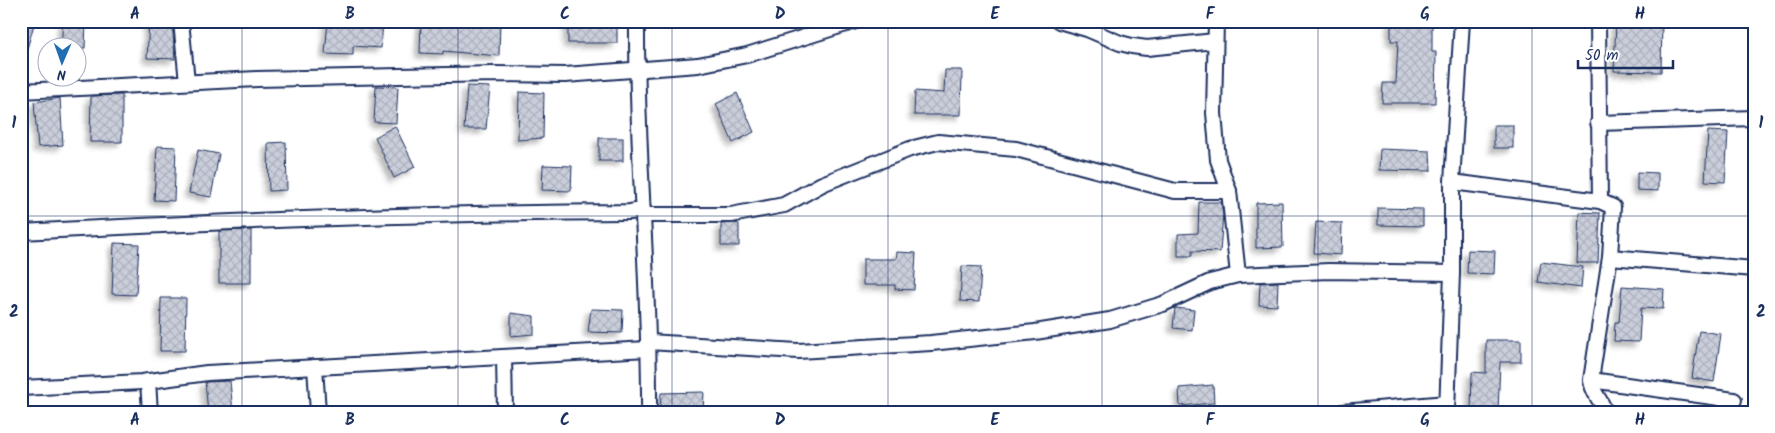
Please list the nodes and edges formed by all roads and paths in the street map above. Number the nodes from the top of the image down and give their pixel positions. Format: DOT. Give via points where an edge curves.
graph roads {
  1 [pos="181,21"];
  2 [pos="637,21"];
  3 [pos="856,21"];
  4 [pos="1059,21"];
  5 [pos="1216,21"];
  6 [pos="1462,21"];
  7 [pos="1598,21"];
  8 [pos="1214,41"];
  9 [pos="637,69"];
  10 [pos="187,82"];
  11 [pos="21,91"];
  12 [pos="1754,118"];
  13 [pos="1598,123"];
  14 [pos="1452,182"];
  15 [pos="1229,191"];
  16 [pos="1600,201"];
  17 [pos="643,213"];
  18 [pos="21,232"];
  19 [pos="1610,257"];
  20 [pos="1754,269"];
  21 [pos="1452,273"];
  22 [pos="1238,275"];
  23 [pos="648,346"];
  24 [pos="504,357"];
  25 [pos="315,367"];
  26 [pos="1590,380"];
  27 [pos="148,381"];
  28 [pos="21,388"];
  29 [pos="1734,400"];
  30 [pos="1447,408"];
  31 [pos="150,412"];
  32 [pos="318,412"];
  33 [pos="505,412"];
  34 [pos="649,412"];
  35 [pos="1342,412"];
  36 [pos="1605,412"];
  1 -- 10 [label="street"];
  2 -- 9 [label="street"];
  3 -- 9 [label="street" via="747,55 698,66"];
  4 -- 8 [label="street" via="1120,43 1147,48"];
  5 -- 8 [label="street"];
  6 -- 14 [label="street"];
  7 -- 13 [label="street"];
  8 -- 15 [label="street" via="1218,160"];
  9 -- 10 [label="street" via="565,75"];
  9 -- 17 [label="street"];
  10 -- 11 [label="street"];
  12 -- 13 [label="street"];
  13 -- 16 [label="street"];
  14 -- 16 [label="street"];
  14 -- 21 [label="street"];
  15 -- 17 [label="street" via="1175,191 1016,149 938,142 910,149 822,184 784,205 731,215"];
  15 -- 22 [label="street"];
  16 -- 19 [label="street" via="1614,207"];
  17 -- 18 [label="street" via="472,213"];
  17 -- 23 [label="street"];
  19 -- 20 [label="street"];
  19 -- 26 [label="street"];
  21 -- 22 [label="street" via="1329,271"];
  21 -- 30 [label="street"];
  22 -- 23 [label="street" via="1210,282 1163,304 1110,320 1025,333 931,343 798,351"];
  23 -- 24 [label="street"];
  23 -- 34 [label="street"];
  24 -- 25 [label="street"];
  24 -- 33 [label="street"];
  25 -- 27 [label="street" via="207,373"];
  25 -- 32 [label="street"];
  26 -- 29 [label="street"];
  26 -- 36 [label="street"];
  27 -- 28 [label="street"];
  27 -- 31 [label="street"];
  30 -- 35 [label="street"];
}
